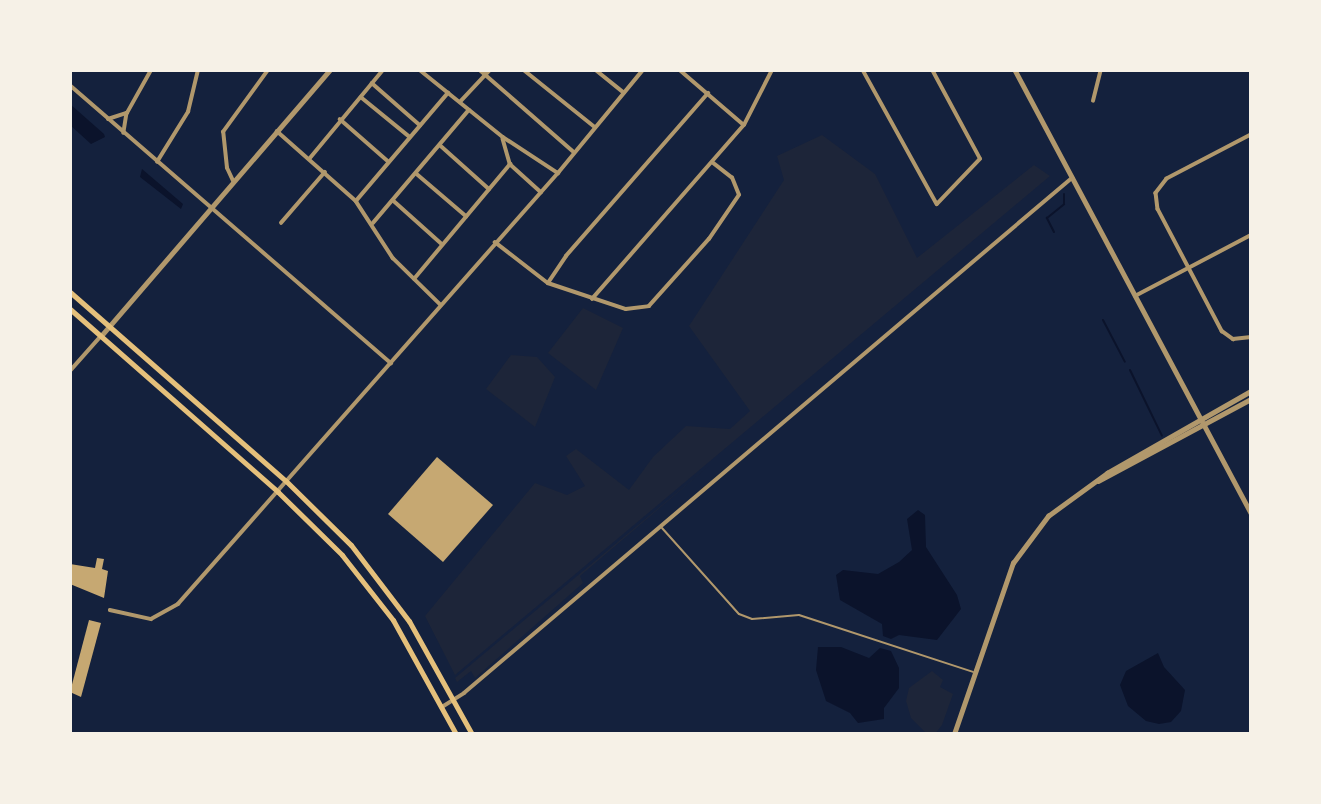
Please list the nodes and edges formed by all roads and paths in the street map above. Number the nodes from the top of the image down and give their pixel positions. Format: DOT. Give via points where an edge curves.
graph roads {
  1 [pos="151,70"];
  2 [pos="198,70"];
  3 [pos="268,70"];
  4 [pos="330,70"];
  5 [pos="383,70"];
  6 [pos="420,70"];
  7 [pos="480,70"];
  8 [pos="490,70"];
  9 [pos="524,70"];
  10 [pos="596,70"];
  11 [pos="643,70"];
  12 [pos="680,70"];
  13 [pos="766,70"];
  14 [pos="863,70"];
  15 [pos="932,70"];
  16 [pos="1015,70"];
  17 [pos="1101,70"];
  18 [pos="771,72"];
  19 [pos="486,75"];
  20 [pos="372,83"];
  21 [pos="70,85"];
  22 [pos="448,93"];
  23 [pos="624,93"];
  24 [pos="708,93"];
  25 [pos="361,97"];
  26 [pos="1093,101"];
  27 [pos="460,102"];
  28 [pos="469,110"];
  29 [pos="127,113"];
  30 [pos="108,119"];
  31 [pos="340,119"];
  32 [pos="420,125"];
  33 [pos="744,125"];
  34 [pos="595,127"];
  35 [pos="277,131"];
  36 [pos="124,133"];
  37 [pos="1251,135"];
  38 [pos="410,137"];
  39 [pos="503,137"];
  40 [pos="440,145"];
  41 [pos="575,152"];
  42 [pos="310,158"];
  43 [pos="388,161"];
  44 [pos="157,162"];
  45 [pos="510,164"];
  46 [pos="714,164"];
  47 [pos="325,172"];
  48 [pos="558,173"];
  49 [pos="417,174"];
  50 [pos="1072,178"];
  51 [pos="233,181"];
  52 [pos="489,190"];
  53 [pos="541,192"];
  54 [pos="356,201"];
  55 [pos="394,201"];
  56 [pos="210,206"];
  57 [pos="466,216"];
  58 [pos="281,223"];
  59 [pos="373,223"];
  60 [pos="1251,235"];
  61 [pos="495,242"];
  62 [pos="442,244"];
  63 [pos="1188,268"];
  64 [pos="414,279"];
  65 [pos="548,283"];
  66 [pos="70,292"];
  67 [pos="1135,296"];
  68 [pos="592,299"];
  69 [pos="441,305"];
  70 [pos="70,309"];
  71 [pos="108,326"];
  72 [pos="101,336"];
  73 [pos="1251,337"];
  74 [pos="391,363"];
  75 [pos="70,371"];
  76 [pos="1251,391"];
  77 [pos="1251,400"];
  78 [pos="1204,421"];
  79 [pos="286,481"];
  80 [pos="278,492"];
  81 [pos="1251,513"];
  82 [pos="662,527"];
  83 [pos="110,610"];
  84 [pos="973,672"];
  85 [pos="454,701"];
  86 [pos="442,707"];
  87 [pos="456,734"];
  88 [pos="472,734"];
  89 [pos="954,734"];
  1 -- 29 [label="street"];
  2 -- 44 [label="street" via="188,112"];
  3 -- 51 [label="street" via="223,132"];
  4 -- 35 [label="street"];
  5 -- 20 [label="street"];
  6 -- 22 [label="street"];
  7 -- 19 [label="street"];
  8 -- 19 [label="street"];
  9 -- 34 [label="street"];
  10 -- 23 [label="street"];
  11 -- 23 [label="street"];
  12 -- 24 [label="street"];
  13 -- 18 [label="street"];
  14 -- 15 [label="street" via="936,204 980,159"];
  16 -- 50 [label="street"];
  17 -- 26 [label="street"];
  18 -- 33 [label="street"];
  19 -- 27 [label="street"];
  19 -- 41 [label="street"];
  20 -- 25 [label="street"];
  20 -- 32 [label="street"];
  21 -- 30 [label="street"];
  22 -- 27 [label="street"];
  22 -- 32 [label="street"];
  23 -- 34 [label="street"];
  24 -- 33 [label="street"];
  24 -- 65 [label="street" via="566,256"];
  25 -- 31 [label="street"];
  25 -- 38 [label="street"];
  27 -- 28 [label="street"];
  28 -- 39 [label="street"];
  28 -- 40 [label="street"];
  29 -- 30 [label="street"];
  29 -- 36 [label="street"];
  30 -- 36 [label="street"];
  31 -- 42 [label="street"];
  31 -- 43 [label="street"];
  32 -- 38 [label="street"];
  33 -- 46 [label="street"];
  34 -- 41 [label="street"];
  35 -- 42 [label="street"];
  35 -- 51 [label="street"];
  36 -- 44 [label="street"];
  37 -- 63 [label="street" via="1167,178 1156,193 1158,209"];
  38 -- 43 [label="street"];
  39 -- 45 [label="street"];
  39 -- 48 [label="street"];
  40 -- 49 [label="street"];
  40 -- 52 [label="street"];
  41 -- 48 [label="street"];
  42 -- 47 [label="street"];
  43 -- 54 [label="street"];
  44 -- 56 [label="street"];
  45 -- 52 [label="street"];
  45 -- 53 [label="street"];
  46 -- 68 [label="street"];
  46 -- 68 [label="street" via="732,178 739,195 649,306 626,309"];
  47 -- 54 [label="street"];
  47 -- 58 [label="street"];
  48 -- 53 [label="street"];
  49 -- 55 [label="street"];
  49 -- 57 [label="street"];
  50 -- 67 [label="street"];
  50 -- 82 [label="street"];
  51 -- 56 [label="street"];
  52 -- 57 [label="street"];
  53 -- 61 [label="street"];
  54 -- 59 [label="street"];
  55 -- 59 [label="street"];
  55 -- 62 [label="street"];
  56 -- 71 [label="street"];
  56 -- 74 [label="street"];
  57 -- 62 [label="street"];
  59 -- 64 [label="street" via="393,258"];
  60 -- 63 [label="street"];
  61 -- 65 [label="street"];
  61 -- 69 [label="street"];
  62 -- 64 [label="street"];
  63 -- 67 [label="street"];
  63 -- 73 [label="street" via="1222,331 1233,338"];
  64 -- 69 [label="street"];
  65 -- 68 [label="street"];
  66 -- 71 [label="main road"];
  67 -- 78 [label="street"];
  69 -- 74 [label="street"];
  70 -- 72 [label="main road"];
  71 -- 72 [label="street"];
  71 -- 79 [label="main road"];
  72 -- 75 [label="street"];
  72 -- 80 [label="main road"];
  74 -- 79 [label="street"];
  76 -- 78 [label="street"];
  77 -- 78 [label="street"];
  78 -- 81 [label="street"];
  78 -- 84 [label="street" via="1098,481 1048,516 1013,563"];
  79 -- 80 [label="street"];
  79 -- 85 [label="main road" via="377,575"];
  80 -- 83 [label="street" via="170,612 152,619"];
  80 -- 86 [label="main road" via="368,586"];
  82 -- 84 [label="lane" via="738,614 752,619 799,615"];
  82 -- 85 [label="street"];
  84 -- 89 [label="street"];
  85 -- 86 [label="street"];
  85 -- 88 [label="main road"];
  86 -- 87 [label="main road"];
}
